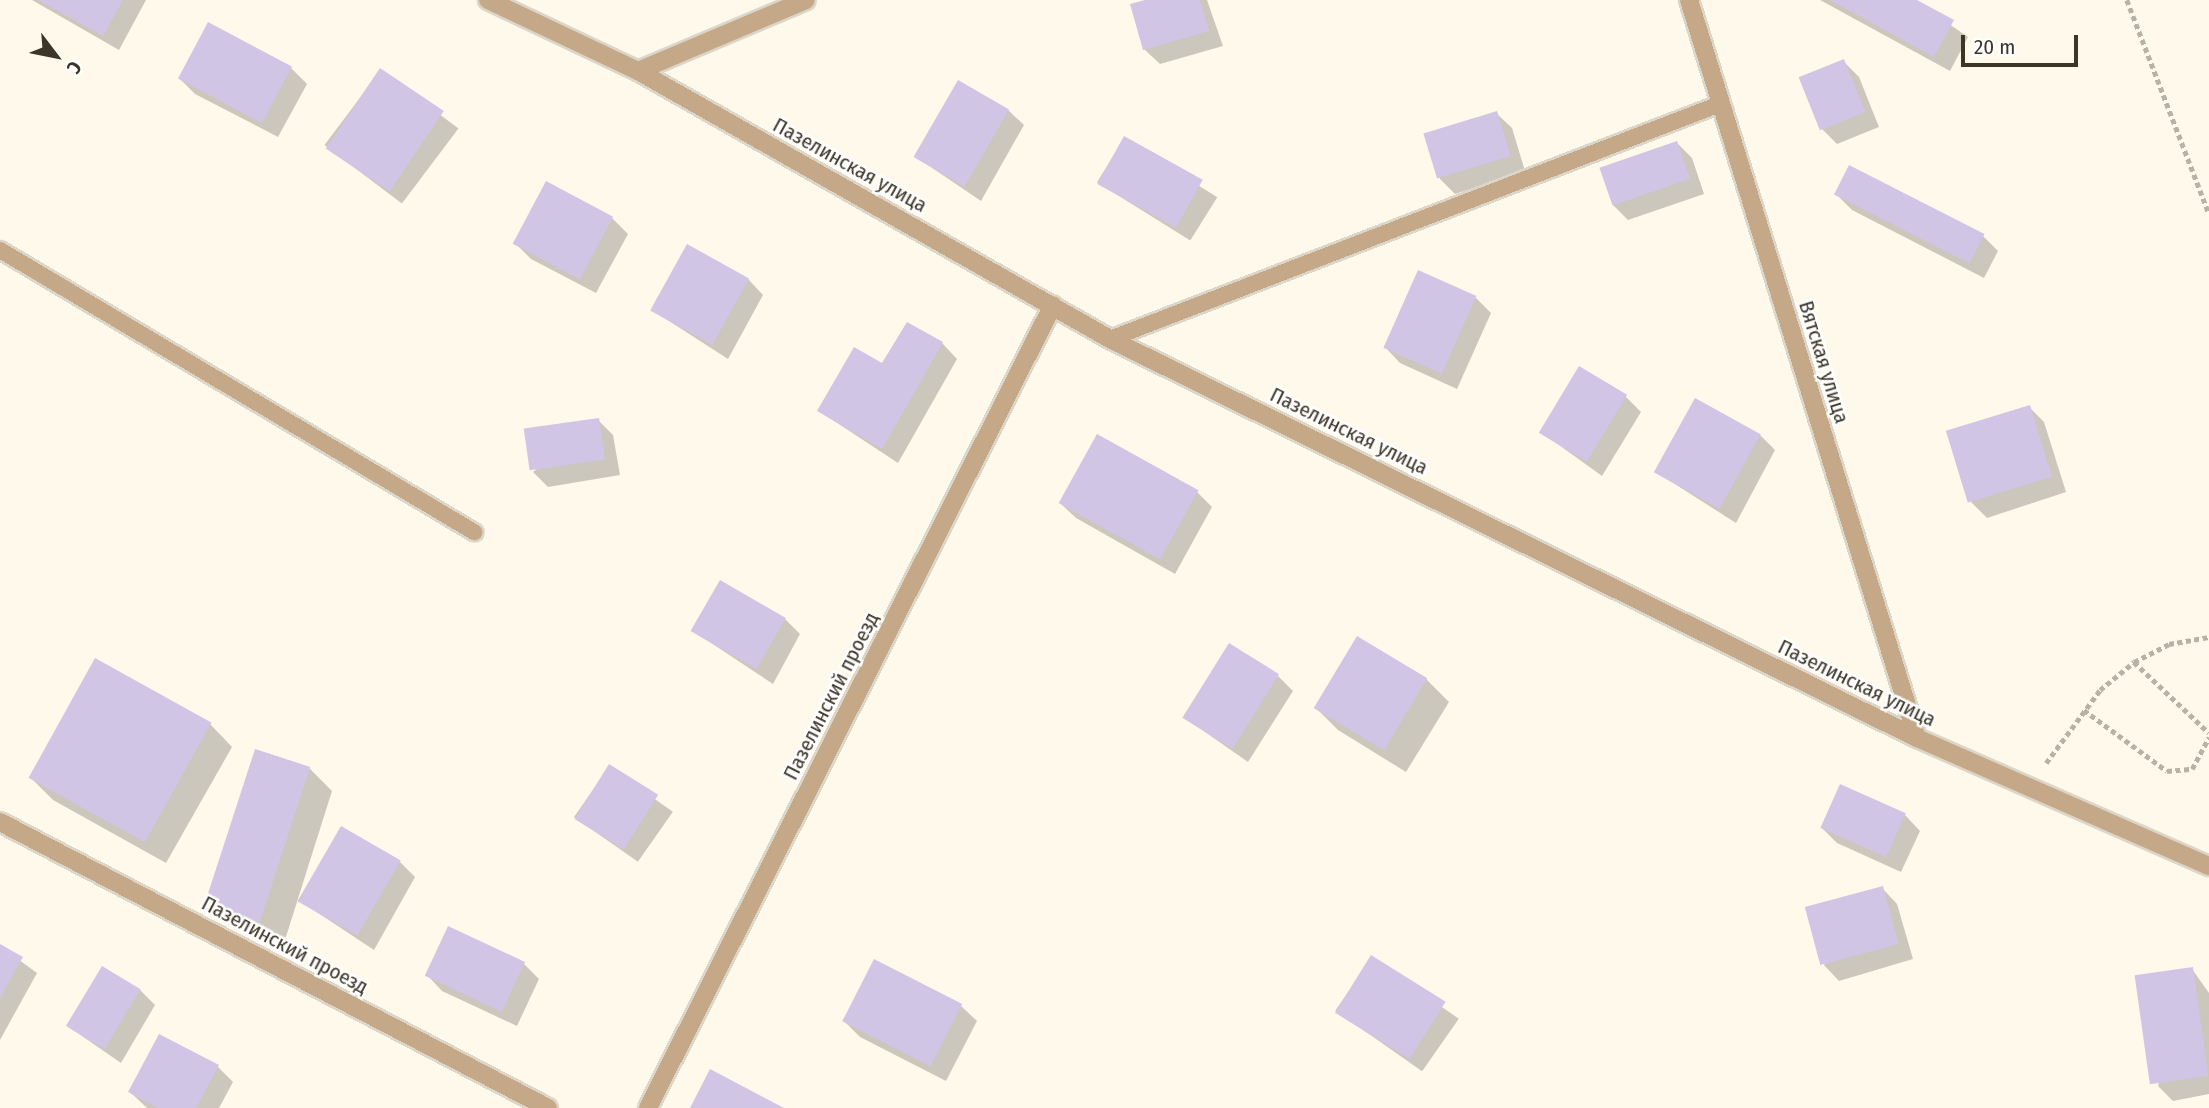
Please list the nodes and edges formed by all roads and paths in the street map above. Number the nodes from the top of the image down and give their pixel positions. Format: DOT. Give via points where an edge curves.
graph roads {
  1 [pos="488,0"];
  2 [pos="806,0"];
  3 [pos="1689,0"];
  4 [pos="2127,0"];
  5 [pos="638,71"];
  6 [pos="1720,104"];
  7 [pos="2209,214"];
  8 [pos="0,250"];
  9 [pos="1053,305"];
  10 [pos="1110,339"];
  11 [pos="474,532"];
  12 [pos="2209,637"];
  13 [pos="2134,662"];
  14 [pos="2084,710"];
  15 [pos="2209,735"];
  16 [pos="1916,738"];
  17 [pos="2046,764"];
  18 [pos="0,822"];
  19 [pos="2209,866"];
  20 [pos="548,1108"];
  21 [pos="649,1108"];
  1 -- 5 [label="street, Пазелинская улица"];
  2 -- 5 [label="street"];
  3 -- 6 [label="street, Вятская улица"];
  4 -- 7 [label="path"];
  5 -- 9 [label="street, Пазелинская улица"];
  6 -- 10 [label="lane"];
  6 -- 16 [label="street, Вятская улица"];
  8 -- 11 [label="lane"];
  9 -- 10 [label="street, Пазелинская улица"];
  9 -- 21 [label="street, Пазелинский проезд"];
  10 -- 16 [label="street, Пазелинская улица"];
  12 -- 13 [label="path" via="2169,644"];
  13 -- 14 [label="path"];
  13 -- 15 [label="path"];
  14 -- 15 [label="path" via="2167,771 2192,769"];
  14 -- 17 [label="path"];
  16 -- 19 [label="street, Пазелинская улица"];
  18 -- 20 [label="street, Пазелинский проезд"];
}
